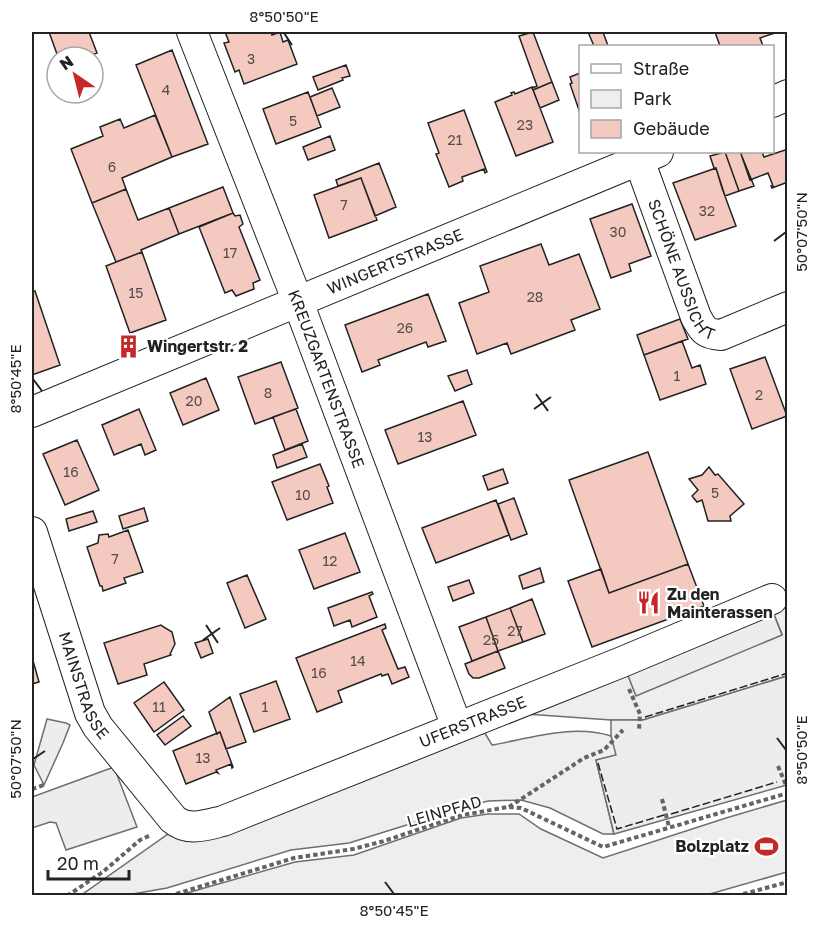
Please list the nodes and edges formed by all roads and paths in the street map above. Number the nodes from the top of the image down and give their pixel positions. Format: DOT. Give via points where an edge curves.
graph roads {
  1 [pos="192,32"];
  2 [pos="788,95"];
  3 [pos="774,101"];
  4 [pos="649,156"];
  5 [pos="298,302"];
  6 [pos="788,308"];
  7 [pos="32,412"];
  8 [pos="32,532"];
  9 [pos="772,599"];
  10 [pos="640,714"];
  11 [pos="457,727"];
  12 [pos="623,730"];
  13 [pos="639,730"];
  14 [pos="778,766"];
  15 [pos="44,784"];
  16 [pos="32,789"];
  17 [pos="788,791"];
  18 [pos="662,799"];
  19 [pos="508,807"];
  20 [pos="173,819"];
  21 [pos="669,827"];
  22 [pos="140,840"];
  23 [pos="788,882"];
  24 [pos="67,896"];
  25 [pos="169,896"];
  26 [pos="736,896"];
  1 -- 5 [label="street, KREUZGARTENSTRASSE"];
  2 -- 3 [label="street"];
  4 -- 5 [label="street, WINGERTSTRASSE"];
  4 -- 6 [label="street, SCHÖNE AUSSICHT" via="702,329 721,335"];
  5 -- 7 [label="street, WINGERTSTRASSE"];
  5 -- 11 [label="street, KREUZGARTENSTRASSE"];
  8 -- 20 [label="street, MAINSTRASSE" via="90,712 101,732"];
  9 -- 11 [label="street, UFERSTRASSE"];
  10 -- 13 [label="path"];
  11 -- 20 [label="street, UFERSTRASSE" via="223,821 200,827"];
  12 -- 19 [label="path" via="604,750 584,758"];
  14 -- 17 [label="path"];
  15 -- 16 [label="path"];
  17 -- 21 [label="path, LEINPFAD"];
  18 -- 21 [label="path"];
  19 -- 21 [label="path, LEINPFAD" via="521,808 603,847"];
  19 -- 25 [label="path, LEINPFAD" via="462,815 353,849 294,858"];
  22 -- 24 [label="path"];
  23 -- 26 [label="path"];
}
